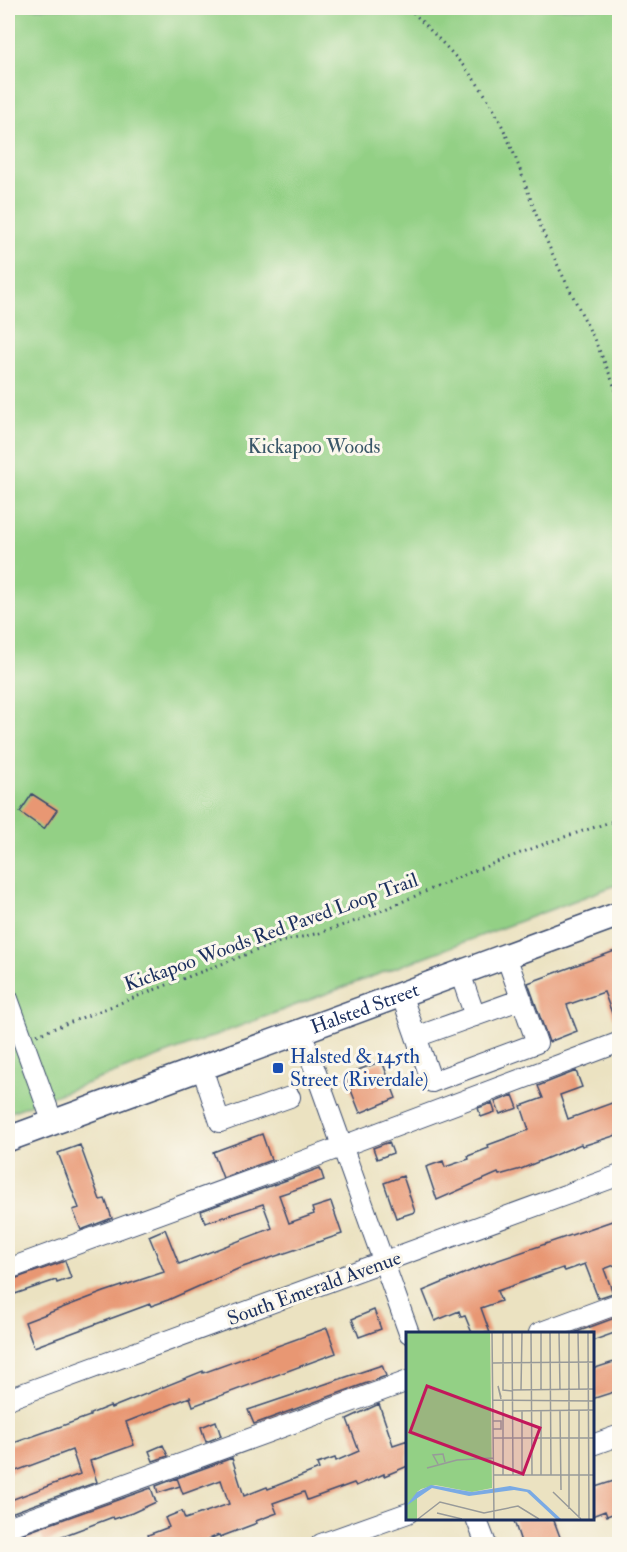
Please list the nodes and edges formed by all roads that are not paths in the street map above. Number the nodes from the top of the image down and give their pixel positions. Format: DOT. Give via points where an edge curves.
graph roads {
  1 [pos="620,914"];
  2 [pos="506,956"];
  3 [pos="460,973"];
  4 [pos="401,994"];
  5 [pos="8,999"];
  6 [pos="522,999"];
  7 [pos="475,1016"];
  8 [pos="301,1031"];
  9 [pos="416,1037"];
  10 [pos="620,1042"];
  11 [pos="202,1068"];
  12 [pos="290,1097"];
  13 [pos="53,1123"];
  14 [pos="8,1140"];
  15 [pos="342,1146"];
  16 [pos="620,1175"];
  17 [pos="383,1262"];
  18 [pos="8,1269"];
  19 [pos="620,1303"];
  20 [pos="409,1332"];
  21 [pos="542,1332"];
  22 [pos="406,1382"];
  23 [pos="8,1399"];
  24 [pos="620,1435"];
  25 [pos="594,1444"];
  26 [pos="406,1514"];
  27 [pos="476,1519"];
  28 [pos="8,1527"];
  29 [pos="321,1545"];
  30 [pos="486,1545"];
  1 -- 2 [label="main road, Halsted Street"];
  2 -- 3 [label="main road, Halsted Street"];
  2 -- 6 [label="street"];
  3 -- 4 [label="main road, Halsted Street"];
  3 -- 7 [label="street"];
  4 -- 8 [label="main road, Halsted Street"];
  4 -- 9 [label="street"];
  5 -- 13 [label="street"];
  6 -- 7 [label="street"];
  6 -- 9 [label="street" via="537,1043 432,1082"];
  7 -- 9 [label="street"];
  8 -- 11 [label="main road, Halsted Street"];
  8 -- 15 [label="street"];
  10 -- 15 [label="street"];
  11 -- 12 [label="street" via="220,1122"];
  11 -- 13 [label="main road, Halsted Street"];
  13 -- 14 [label="main road, Halsted Street"];
  15 -- 17 [label="street"];
  15 -- 18 [label="street"];
  16 -- 17 [label="street, South Emerald Avenue"];
  17 -- 20 [label="street"];
  17 -- 23 [label="street, South Emerald Avenue"];
  19 -- 21 [label="street"];
  22 -- 28 [label="street"];
  24 -- 25 [label="street"];
  26 -- 29 [label="street"];
  27 -- 30 [label="street"];
}
